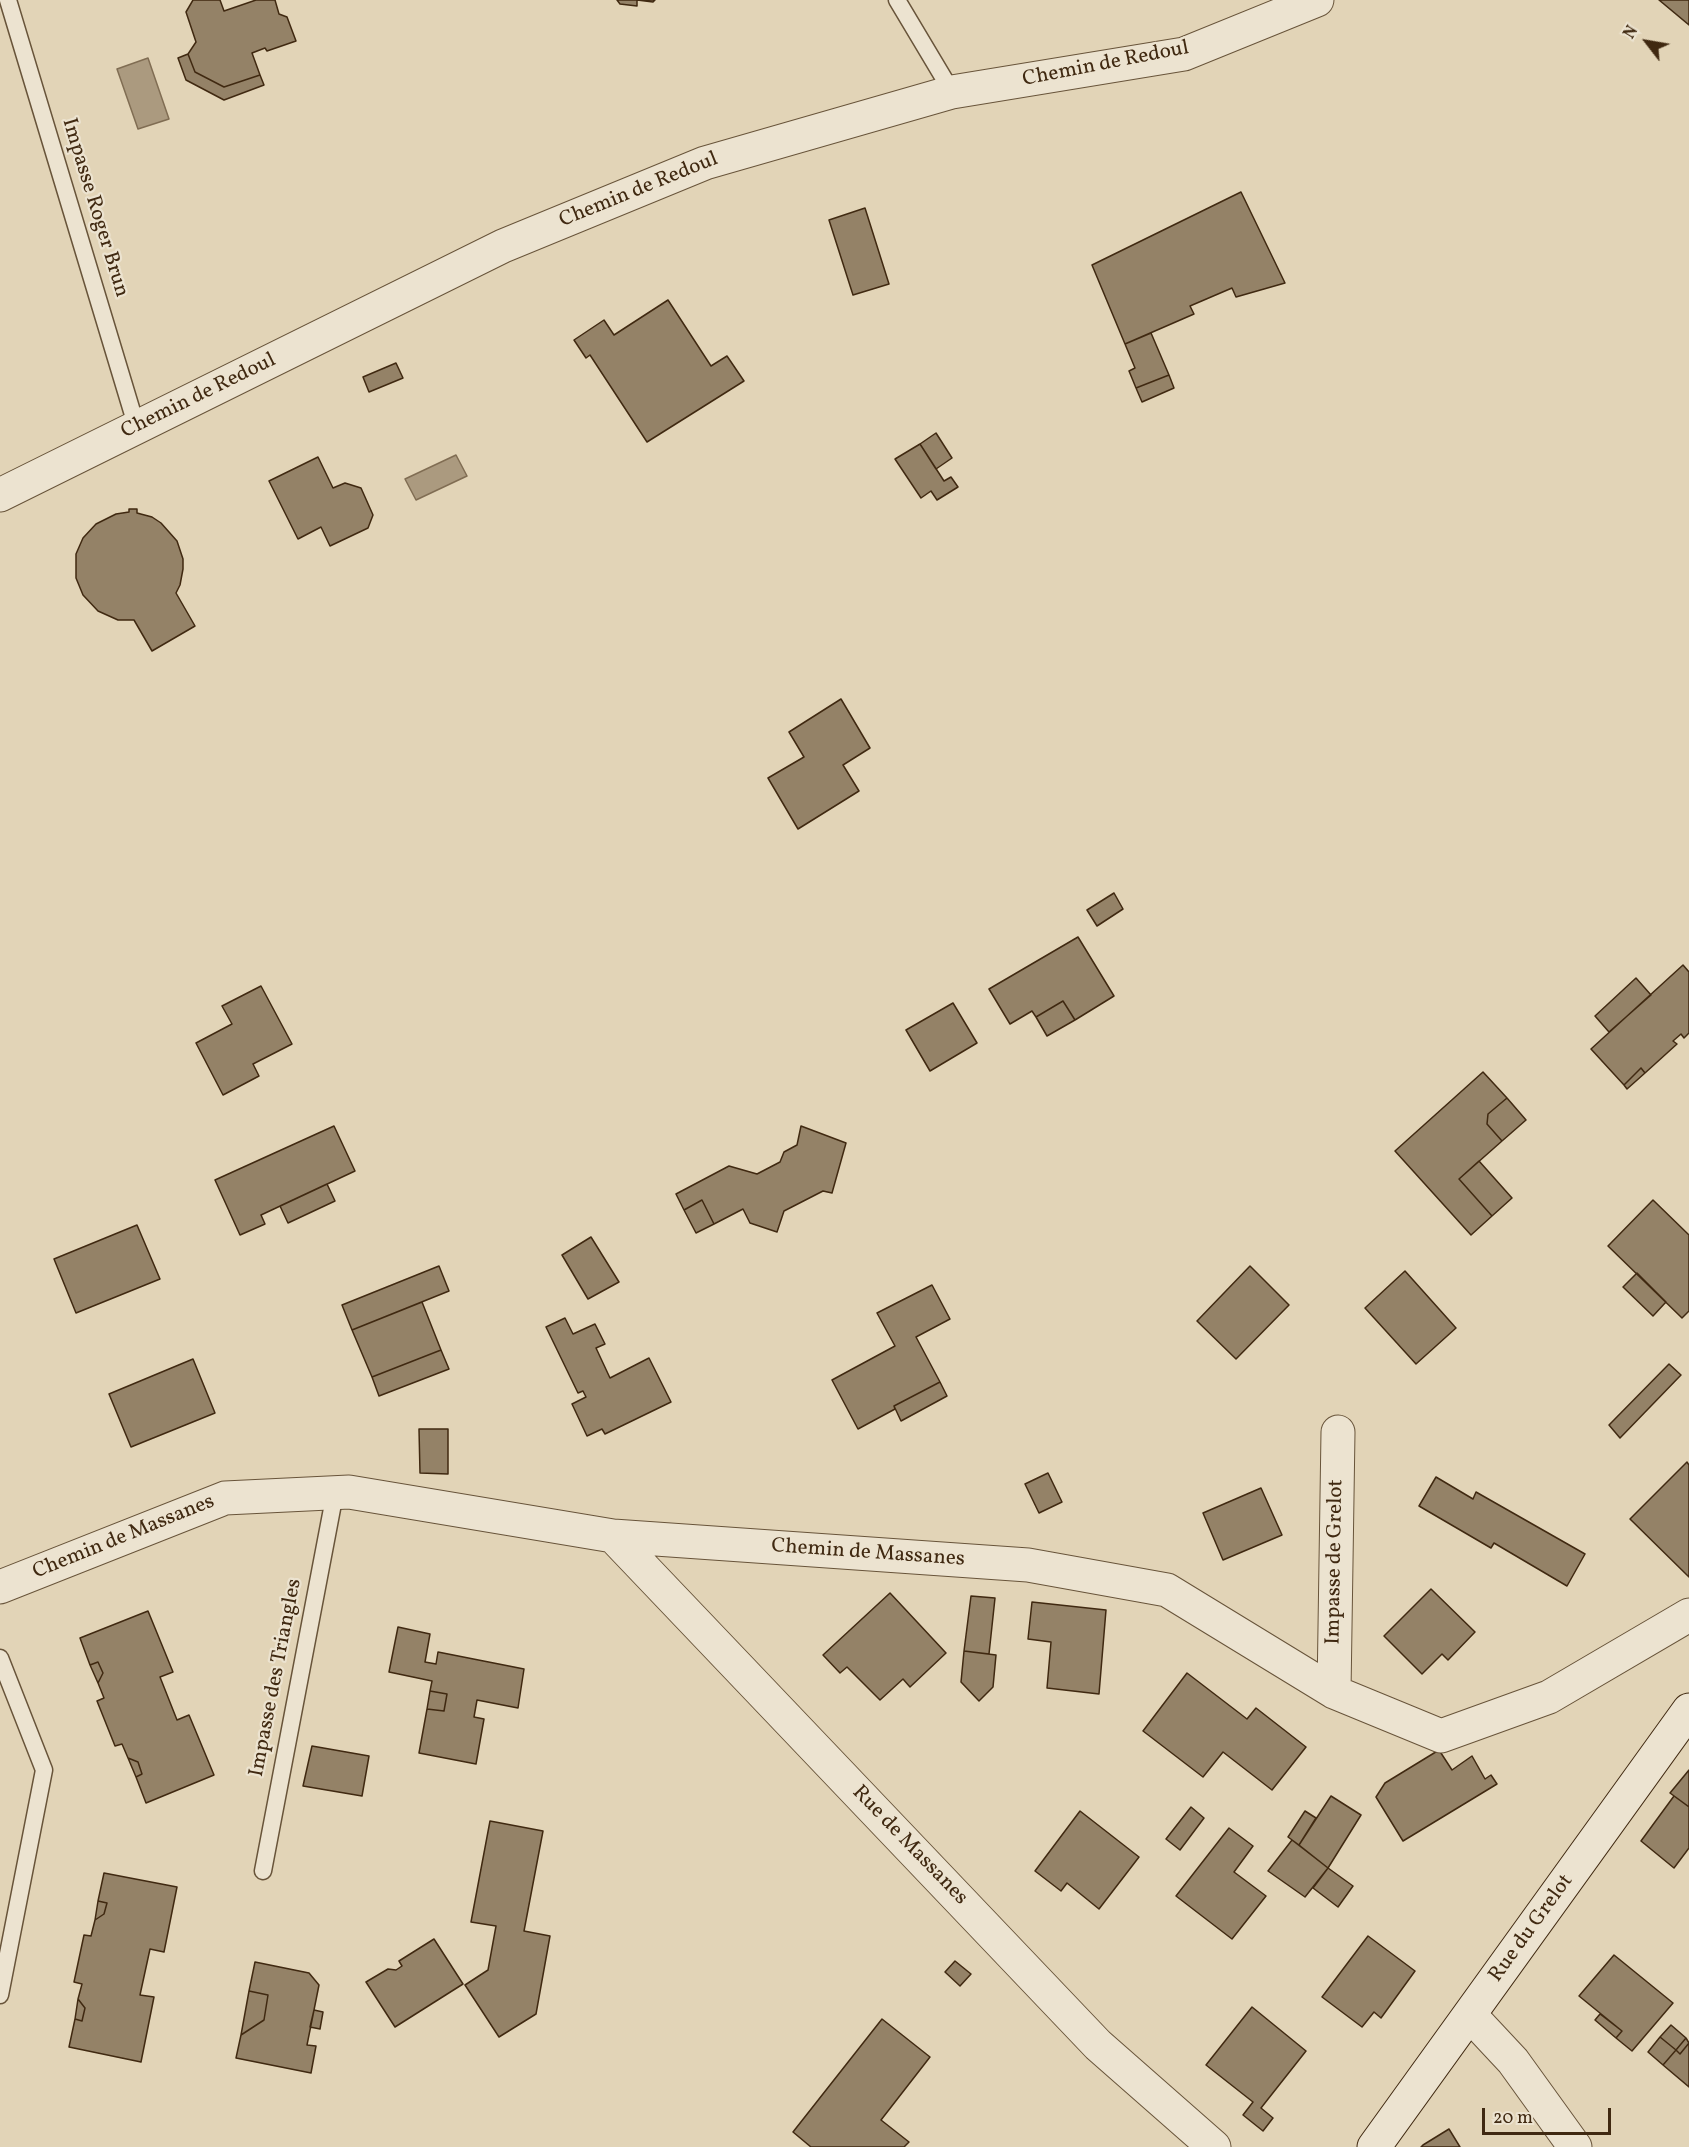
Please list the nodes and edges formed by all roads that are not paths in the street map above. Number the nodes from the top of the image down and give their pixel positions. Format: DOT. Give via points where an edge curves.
graph roads {
  1 [pos="8,0"];
  2 [pos="897,0"];
  3 [pos="1317,0"];
  4 [pos="952,92"];
  5 [pos="137,428"];
  6 [pos="0,495"];
  7 [pos="1338,1432"];
  8 [pos="335,1493"];
  9 [pos="613,1536"];
  10 [pos="0,1587"];
  11 [pos="1689,1615"];
  12 [pos="0,1658"];
  13 [pos="1334,1692"];
  14 [pos="1689,1710"];
  15 [pos="263,1871"];
  16 [pos="0,1995"];
  17 [pos="1470,2015"];
  18 [pos="1214,2147"];
  19 [pos="1374,2147"];
  20 [pos="1575,2147"];
  1 -- 5 [label="lane, Impasse Roger Brun"];
  2 -- 4 [label="lane"];
  3 -- 4 [label="street, Chemin de Redoul" via="1184,54"];
  4 -- 5 [label="street, Chemin de Redoul" via="705,163 662,180 503,246"];
  5 -- 6 [label="street, Chemin de Redoul"];
  7 -- 13 [label="street, Impasse de Grelot"];
  8 -- 9 [label="street, Chemin de Massanes" via="349,1492"];
  8 -- 10 [label="street, Chemin de Massanes" via="225,1498"];
  8 -- 15 [label="lane, Impasse des Triangles"];
  9 -- 13 [label="street, Chemin de Massanes" via="1028,1565 1167,1590"];
  9 -- 18 [label="street, Rue de Massanes" via="1098,2045"];
  11 -- 13 [label="street, Chemin de Massanes" via="1549,1698 1441,1736"];
  12 -- 16 [label="lane" via="44,1770"];
  14 -- 17 [label="street, Rue du Grelot"];
  17 -- 19 [label="street, Rue du Grelot"];
  17 -- 20 [label="street" via="1513,2061"];
}
